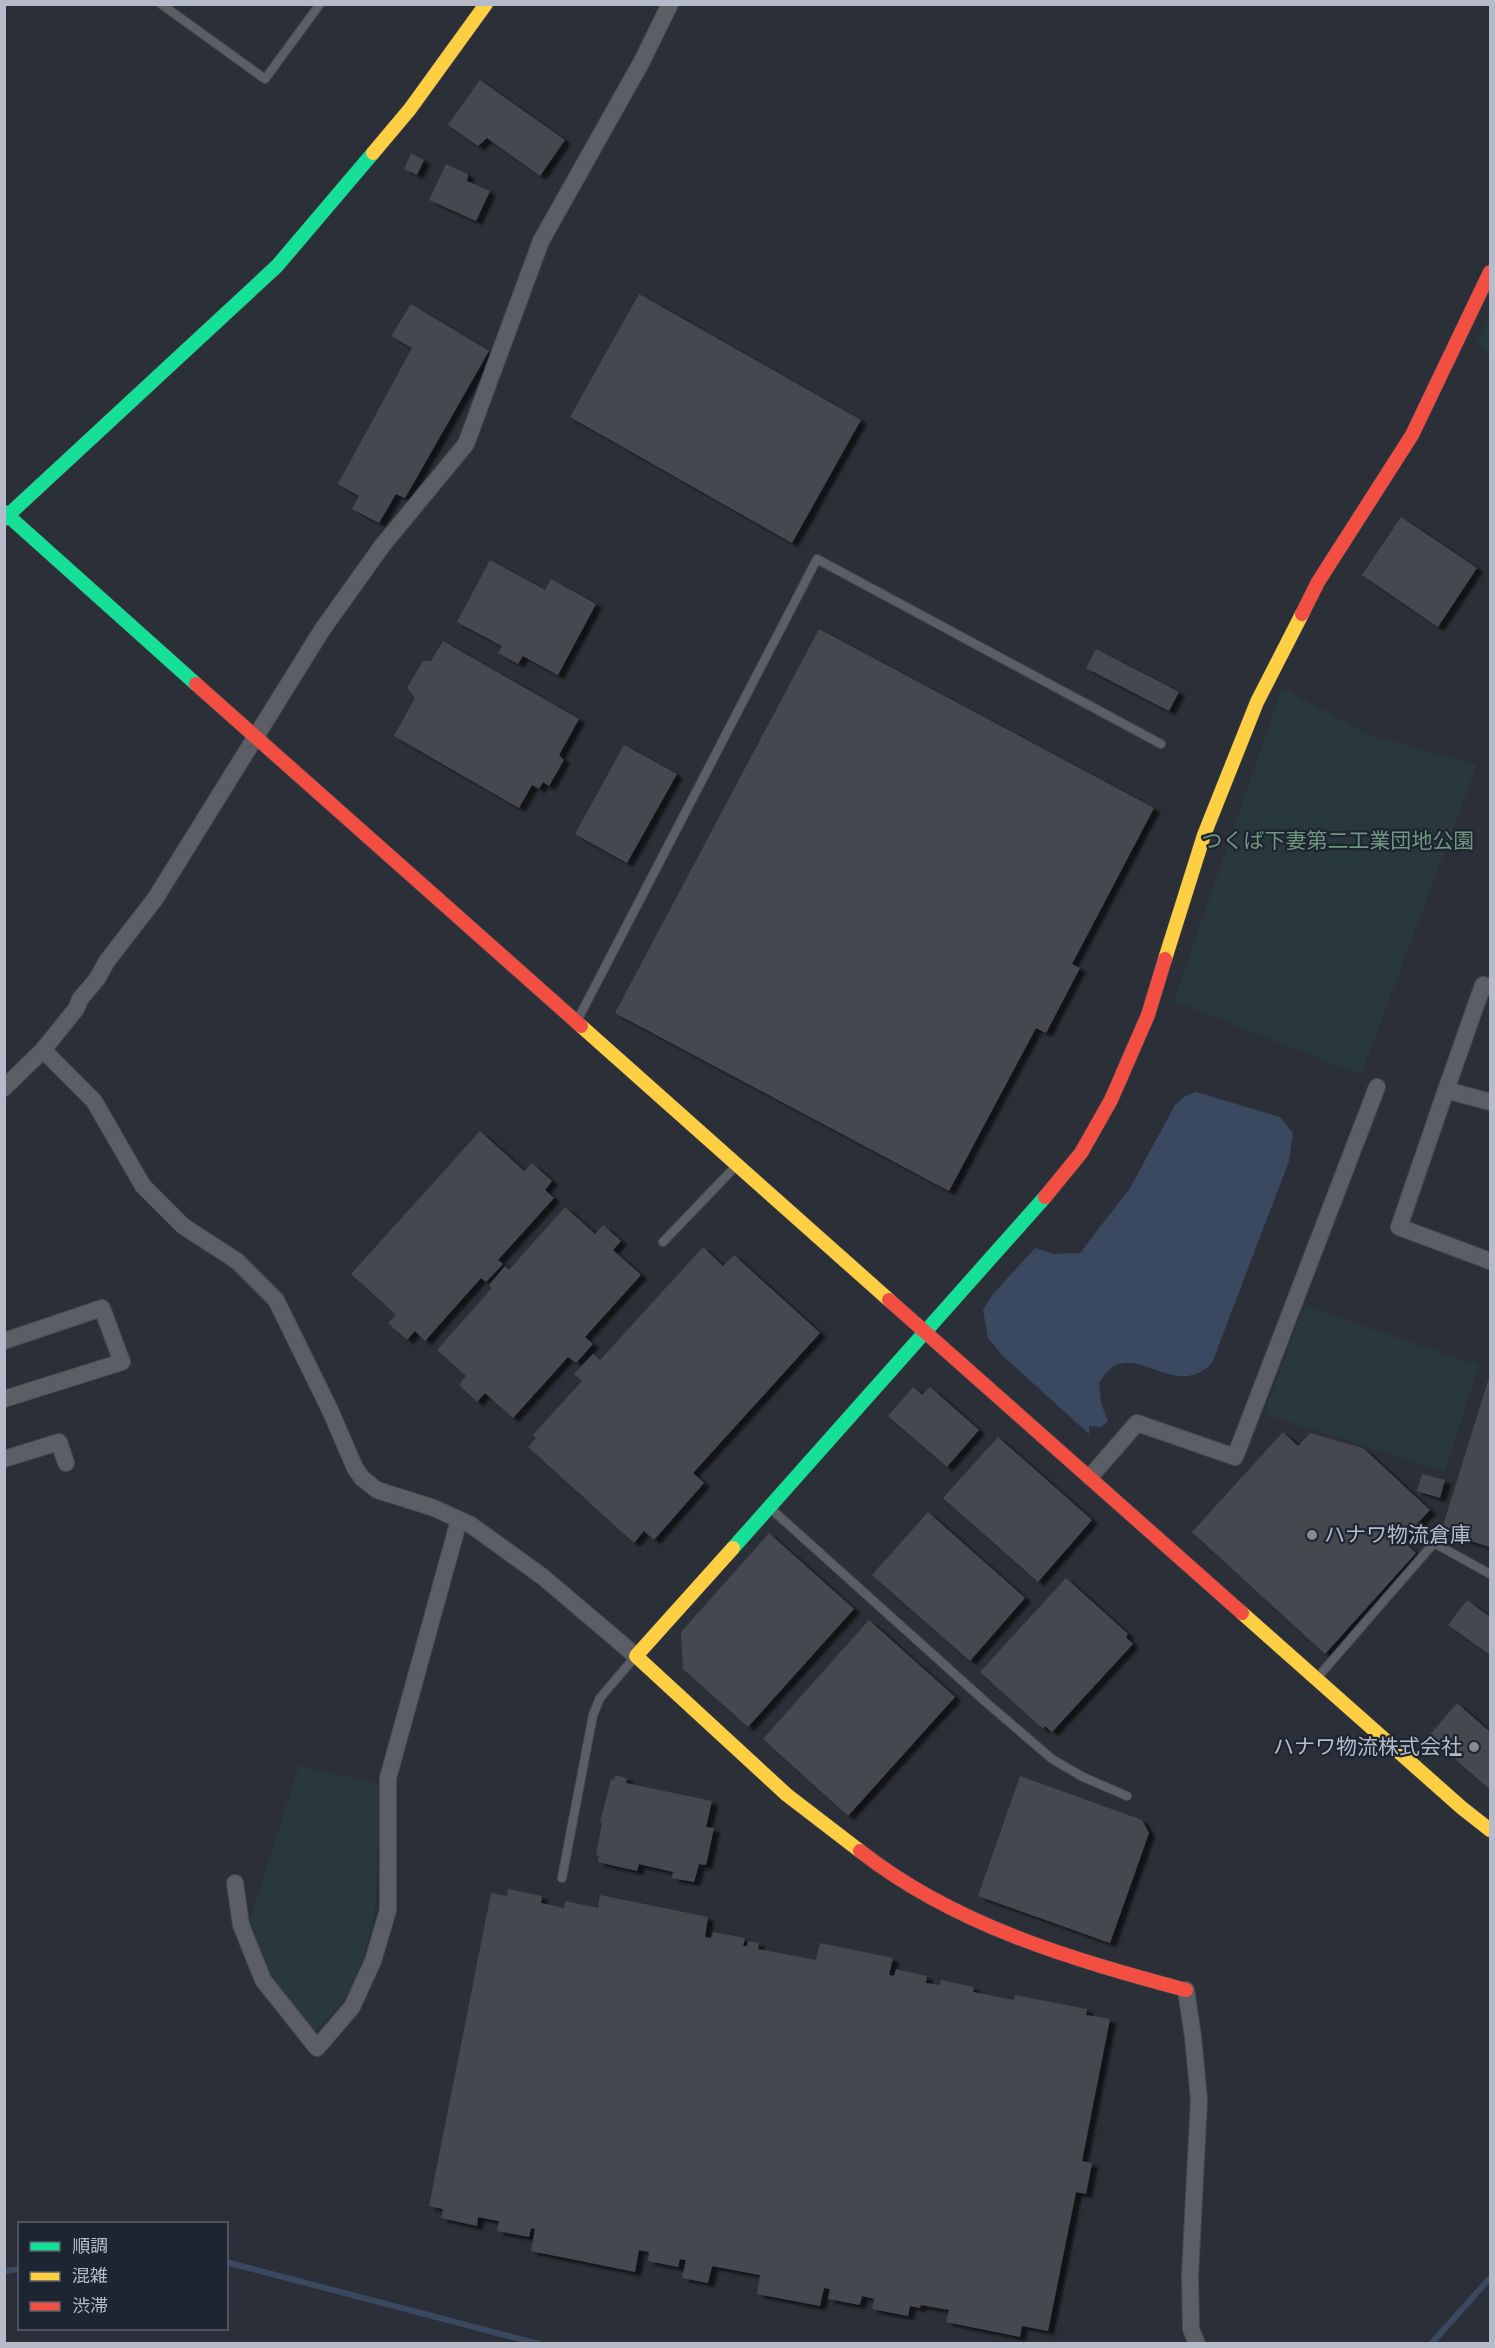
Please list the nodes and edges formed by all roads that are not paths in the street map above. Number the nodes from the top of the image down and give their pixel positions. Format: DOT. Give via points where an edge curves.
graph roads {
  1 [pos="161,4"];
  2 [pos="320,4"];
  3 [pos="486,4"];
  4 [pos="670,4"];
  5 [pos="1491,272"];
  6 [pos="6,516"];
  7 [pos="254,736"];
  8 [pos="1161,744"];
  9 [pos="1491,987"];
  10 [pos="577,1022"];
  11 [pos="43,1050"];
  12 [pos="1377,1087"];
  13 [pos="4,1088"];
  14 [pos="1446,1090"];
  15 [pos="1491,1102"];
  16 [pos="737,1164"];
  17 [pos="663,1242"];
  18 [pos="1491,1261"];
  19 [pos="926,1332"];
  20 [pos="4,1341"];
  21 [pos="4,1399"];
  22 [pos="4,1459"];
  23 [pos="66,1463"];
  24 [pos="1090,1478"];
  25 [pos="769,1507"];
  26 [pos="459,1520"];
  27 [pos="1491,1574"];
  28 [pos="636,1656"];
  29 [pos="1316,1679"];
  30 [pos="1127,1796"];
  31 [pos="1491,1830"];
  32 [pos="562,1878"];
  33 [pos="235,1883"];
  34 [pos="1186,1990"];
  35 [pos="1197,2343"];
  1 -- 2 [label="lane" via="265,80"];
  3 -- 6 [label="street" via="410,109 277,266"];
  4 -- 7 [label="street" via="541,241 466,444 382,546"];
  5 -- 19 [label="street" via="1412,435 1318,582 1257,702 1204,835 1149,1015 1111,1100 1081,1153"];
  6 -- 7 [label="street"];
  7 -- 10 [label="street"];
  7 -- 11 [label="street" via="155,899"];
  8 -- 10 [label="lane" via="817,559"];
  9 -- 14 [label="street" via="1483,985"];
  10 -- 16 [label="street"];
  11 -- 13 [label="street"];
  11 -- 26 [label="street" via="94,1101 143,1186 183,1226 237,1261 276,1300 362,1478 377,1490"];
  12 -- 24 [label="street" via="1235,1456 1137,1423"];
  14 -- 15 [label="street"];
  14 -- 18 [label="street" via="1398,1227"];
  16 -- 17 [label="lane"];
  16 -- 19 [label="street"];
  19 -- 24 [label="street"];
  19 -- 25 [label="street"];
  20 -- 21 [label="street" via="102,1308 122,1362"];
  22 -- 23 [label="street" via="59,1442"];
  24 -- 29 [label="street"];
  25 -- 28 [label="street"];
  25 -- 30 [label="lane" via="1052,1759"];
  26 -- 28 [label="street" via="543,1577"];
  26 -- 33 [label="street" via="388,1778 388,1910 373,1961 352,2007 317,2048 262,1980 241,1925"];
  27 -- 29 [label="lane" via="1434,1544"];
  28 -- 32 [label="lane" via="600,1698 593,1715"];
  28 -- 34 [label="street" via="787,1795 871,1860 935,1899 1002,1933 1083,1962"];
  29 -- 31 [label="street"];
  34 -- 35 [label="street" via="1199,2100 1190,2275 1191,2329"];
}
